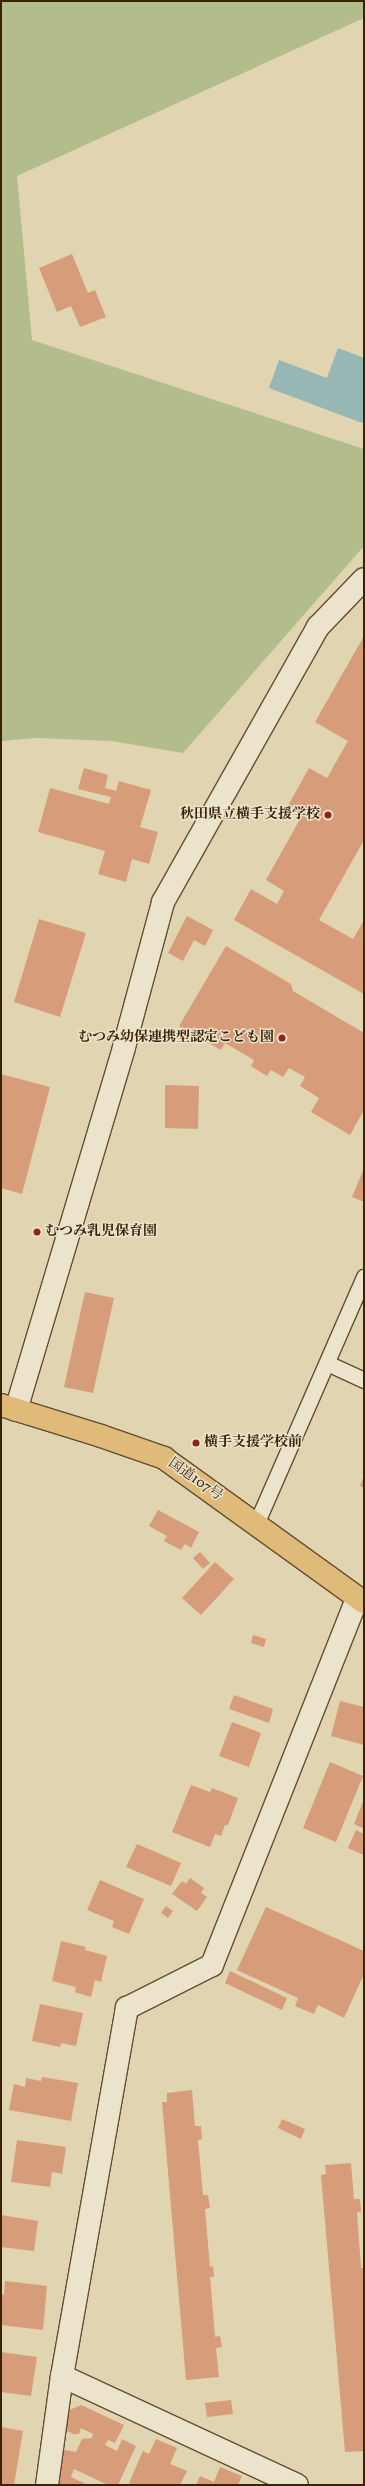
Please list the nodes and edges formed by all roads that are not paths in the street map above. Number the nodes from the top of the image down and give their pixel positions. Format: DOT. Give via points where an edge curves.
graph roads {
  1 [pos="364,579"];
  2 [pos="364,1277"];
  3 [pos="327,1363"];
  4 [pos="364,1380"];
  5 [pos="9,1408"];
  6 [pos="256,1524"];
  7 [pos="361,1600"];
  8 [pos="62,2376"];
  9 [pos="47,2485"];
  10 [pos="297,2485"];
  1 -- 5 [label="street" via="318,627 163,902 124,1046"];
  2 -- 3 [label="lane"];
  3 -- 4 [label="lane"];
  3 -- 6 [label="lane"];
  5 -- 6 [label="highway, 国道107号" via="164,1458"];
  6 -- 7 [label="highway, 国道107号"];
  7 -- 8 [label="street" via="212,1965 127,2008"];
  8 -- 9 [label="street"];
  8 -- 10 [label="street"];
}
